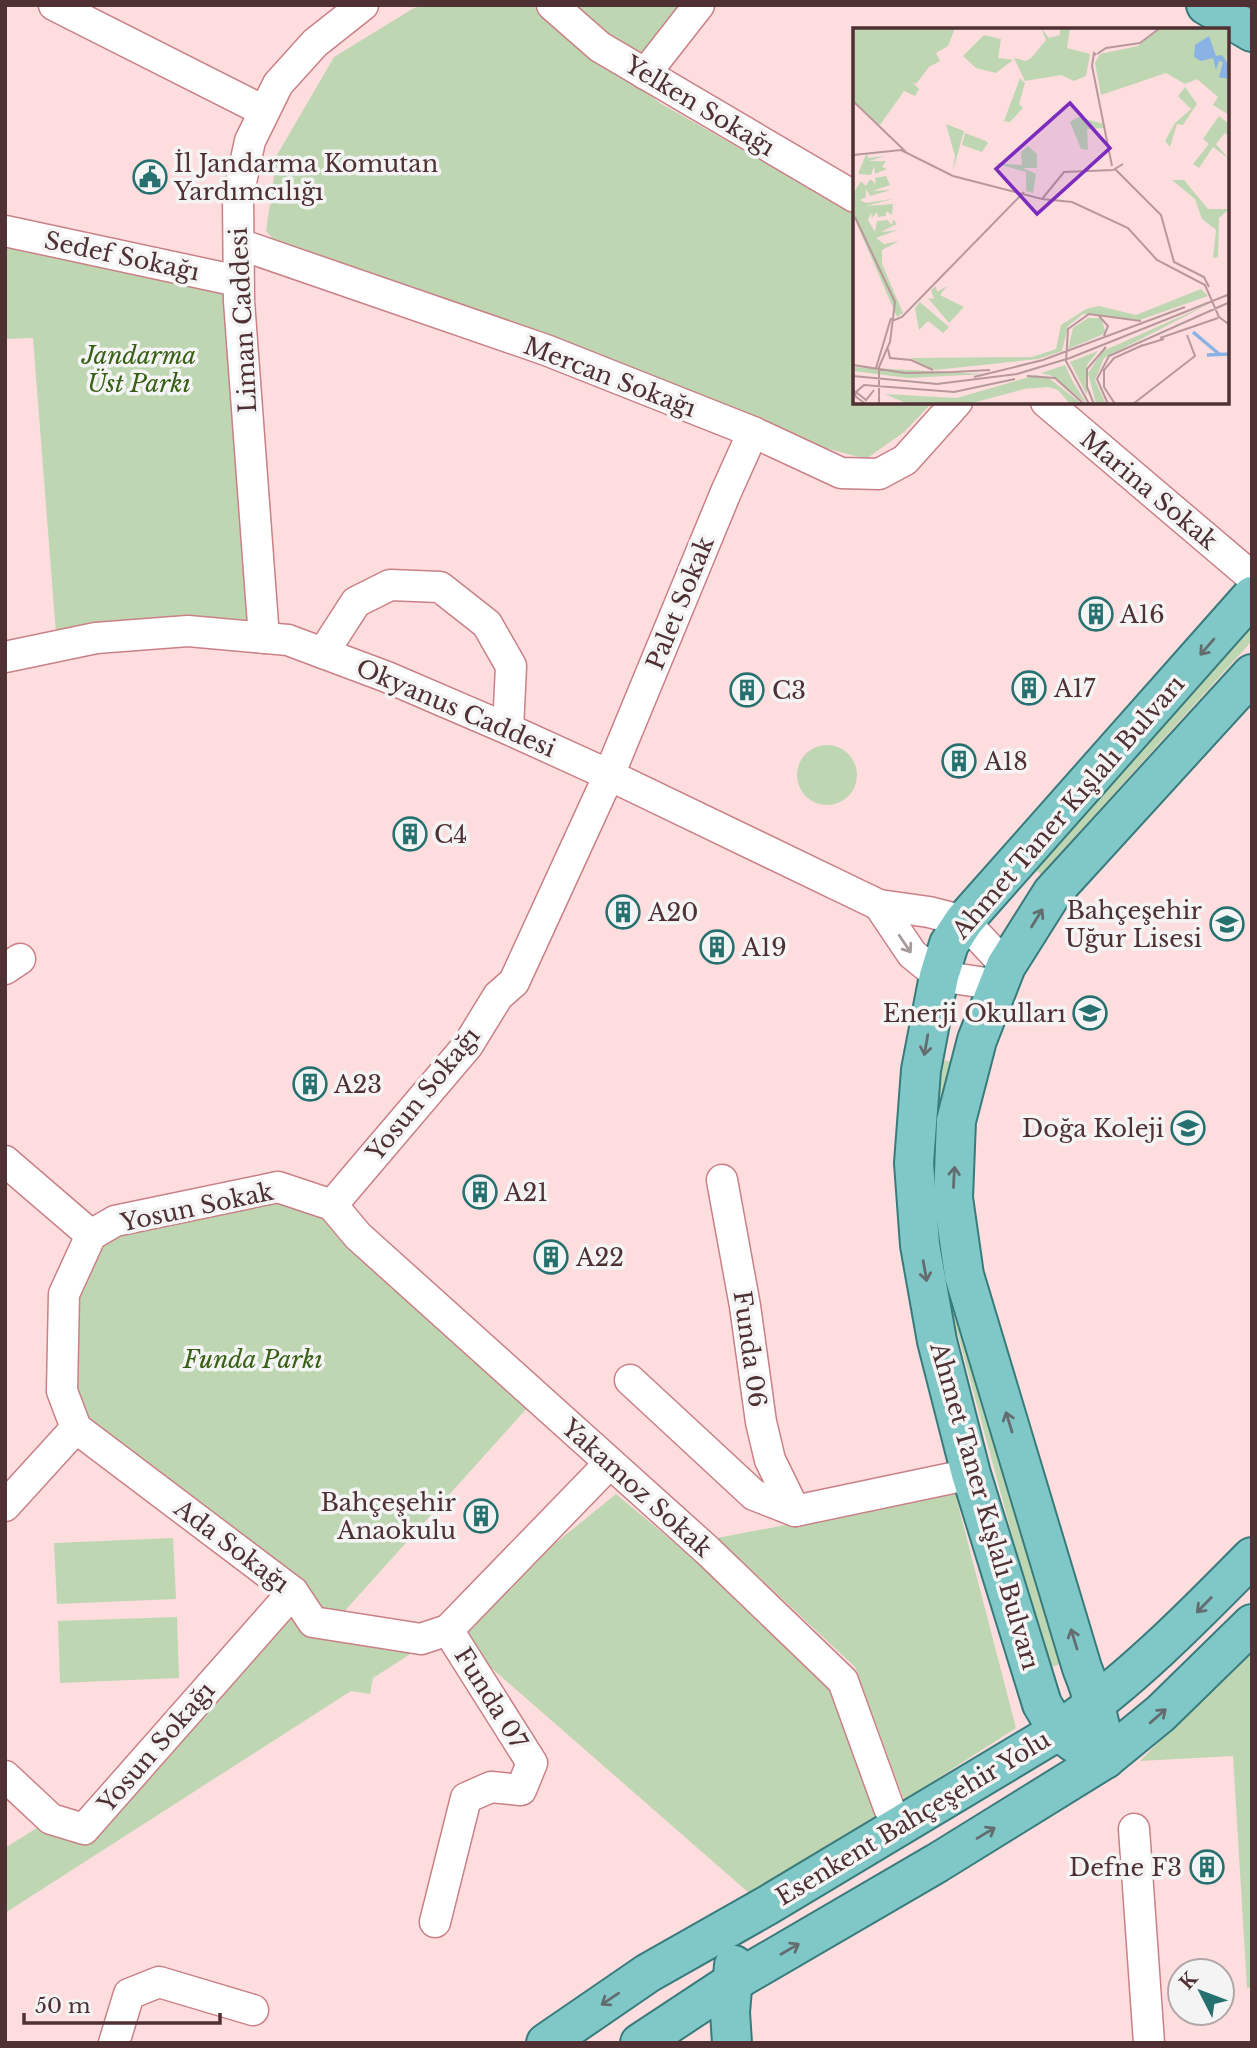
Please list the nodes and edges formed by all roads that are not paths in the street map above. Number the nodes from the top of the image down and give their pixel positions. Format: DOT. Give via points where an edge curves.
graph roads {
  1 [pos="54,5"];
  2 [pos="363,5"];
  3 [pos="552,5"];
  4 [pos="699,5"];
  5 [pos="1206,5"];
  6 [pos="1252,32"];
  7 [pos="645,74"];
  8 [pos="264,111"];
  9 [pos="848,188"];
  10 [pos="5,231"];
  11 [pos="239,244"];
  12 [pos="238,281"];
  13 [pos="955,404"];
  14 [pos="1048,404"];
  15 [pos="753,432"];
  16 [pos="1252,577"];
  17 [pos="1252,596"];
  18 [pos="264,638"];
  19 [pos="323,653"];
  20 [pos="5,657"];
  21 [pos="1252,674"];
  22 [pos="508,729"];
  23 [pos="609,775"];
  24 [pos="879,905"];
  25 [pos="964,922"];
  26 [pos="939,976"];
  27 [pos="1003,976"];
  28 [pos="5,1161"];
  29 [pos="722,1181"];
  30 [pos="332,1205"];
  31 [pos="91,1235"];
  32 [pos="630,1380"];
  33 [pos="76,1428"];
  34 [pos="609,1464"];
  35 [pos="971,1474"];
  36 [pos="5,1506"];
  37 [pos="795,1511"];
  38 [pos="1252,1557"];
  39 [pos="293,1592"];
  40 [pos="1252,1624"];
  41 [pos="448,1630"];
  42 [pos="1097,1704"];
  43 [pos="1058,1731"];
  44 [pos="1105,1759"];
  45 [pos="5,1776"];
  46 [pos="889,1808"];
  47 [pos="1134,1829"];
  48 [pos="752,1914"];
  49 [pos="435,1922"];
  50 [pos="668,1962"];
  51 [pos="731,1983"];
  52 [pos="253,2010"];
  53 [pos="114,2043"];
  54 [pos="546,2043"];
  55 [pos="640,2043"];
  56 [pos="732,2043"];
  57 [pos="1149,2043"];
  1 -- 8 [label="street"];
  2 -- 8 [label="street, Liman Caddesi" via="315,43 278,84"];
  3 -- 7 [label="street, Yelken Sokağı" via="600,47"];
  4 -- 7 [label="street"];
  5 -- 6 [label="main road"];
  7 -- 9 [label="street, Yelken Sokağı"];
  8 -- 11 [label="street, Liman Caddesi" via="250,141 238,196"];
  10 -- 12 [label="street, Sedef Sokağı"];
  11 -- 12 [label="street, Liman Caddesi"];
  11 -- 15 [label="street, Mercan Sokağı" via="546,349"];
  12 -- 18 [label="street, Liman Caddesi"];
  13 -- 15 [label="street, Mercan Sokağı" via="905,460 878,474 841,473"];
  14 -- 16 [label="street, Marina Sokak"];
  15 -- 23 [label="street, Palet Sokak"];
  17 -- 25 [label="main road, Ahmet Taner Kışlalı Bulvarı, one-way"];
  18 -- 19 [label="street, Okyanus Caddesi" via="288,640"];
  18 -- 20 [label="street, Okyanus Caddesi" via="188,631 96,638"];
  19 -- 22 [label="street, Okyanus Caddesi"];
  19 -- 22 [label="street" via="356,602 390,585 440,587 487,625 512,666"];
  27 -- 21 [label="main road, Ahmet Taner Kışlalı Bulvarı, one-way" via="1052,893"];
  22 -- 23 [label="street, Okyanus Caddesi"];
  23 -- 24 [label="street, Okyanus Caddesi"];
  23 -- 30 [label="street, Yosun Sokağı" via="514,982 498,996 468,1045"];
  24 -- 25 [label="street"];
  24 -- 26 [label="street, one-way" via="912,954"];
  25 -- 26 [label="main road, Ahmet Taner Kışlalı Bulvarı" via="949,944"];
  25 -- 27 [label="street"];
  26 -- 27 [label="street"];
  26 -- 35 [label="main road, Ahmet Taner Kışlalı Bulvarı, one-way" via="921,1070 914,1163 920,1245 937,1341"];
  42 -- 27 [label="main road, Ahmet Taner Kışlalı Bulvarı, one-way" via="1082,1668 964,1275 953,1198 956,1121 977,1040"];
  28 -- 31 [label="street, Yosun Sokak"];
  29 -- 37 [label="street, Funda 06" via="761,1422 770,1460"];
  30 -- 31 [label="street, Yosun Sokak" via="278,1187 115,1221"];
  30 -- 34 [label="street, Yakamoz Sokak" via="358,1236"];
  31 -- 33 [label="street" via="64,1294 62,1391"];
  32 -- 37 [label="street" via="754,1495"];
  33 -- 36 [label="street"];
  33 -- 39 [label="street, Ada Sokağı"];
  34 -- 41 [label="street"];
  34 -- 46 [label="street, Yakamoz Sokak" via="707,1550 843,1681"];
  35 -- 37 [label="street"];
  35 -- 43 [label="main road, Ahmet Taner Kışlalı Bulvarı" via="1038,1695"];
  38 -- 42 [label="main road, Esenkent Bahçeşehir Yolu, one-way"];
  39 -- 41 [label="street, Ada Sokağı" via="313,1622 421,1639"];
  39 -- 45 [label="street, Yosun Sokağı" via="84,1829 51,1819"];
  44 -- 40 [label="main road, Esenkent Bahçeşehir Yolu, one-way" via="1161,1713"];
  41 -- 49 [label="street, Funda 07" via="532,1763 521,1790 491,1787 466,1798"];
  42 -- 43 [label="main road, Esenkent Bahçeşehir Yolu"];
  42 -- 44 [label="main road, Ahmet Taner Kışlalı Bulvarı"];
  43 -- 44 [label="main road"];
  43 -- 48 [label="main road, Esenkent Bahçeşehir Yolu"];
  51 -- 44 [label="main road, Esenkent Bahçeşehir Yolu, one-way"];
  47 -- 57 [label="street"];
  48 -- 50 [label="main road, Esenkent Bahçeşehir Yolu"];
  48 -- 51 [label="main road" via="738,1941"];
  50 -- 51 [label="main road" via="710,1966"];
  50 -- 54 [label="main road, Esenkent Bahçeşehir Yolu, one-way"];
  51 -- 55 [label="main road, Esenkent Bahçeşehir Yolu"];
  51 -- 56 [label="main road"];
  52 -- 53 [label="street" via="159,1982 129,1994"];
}
